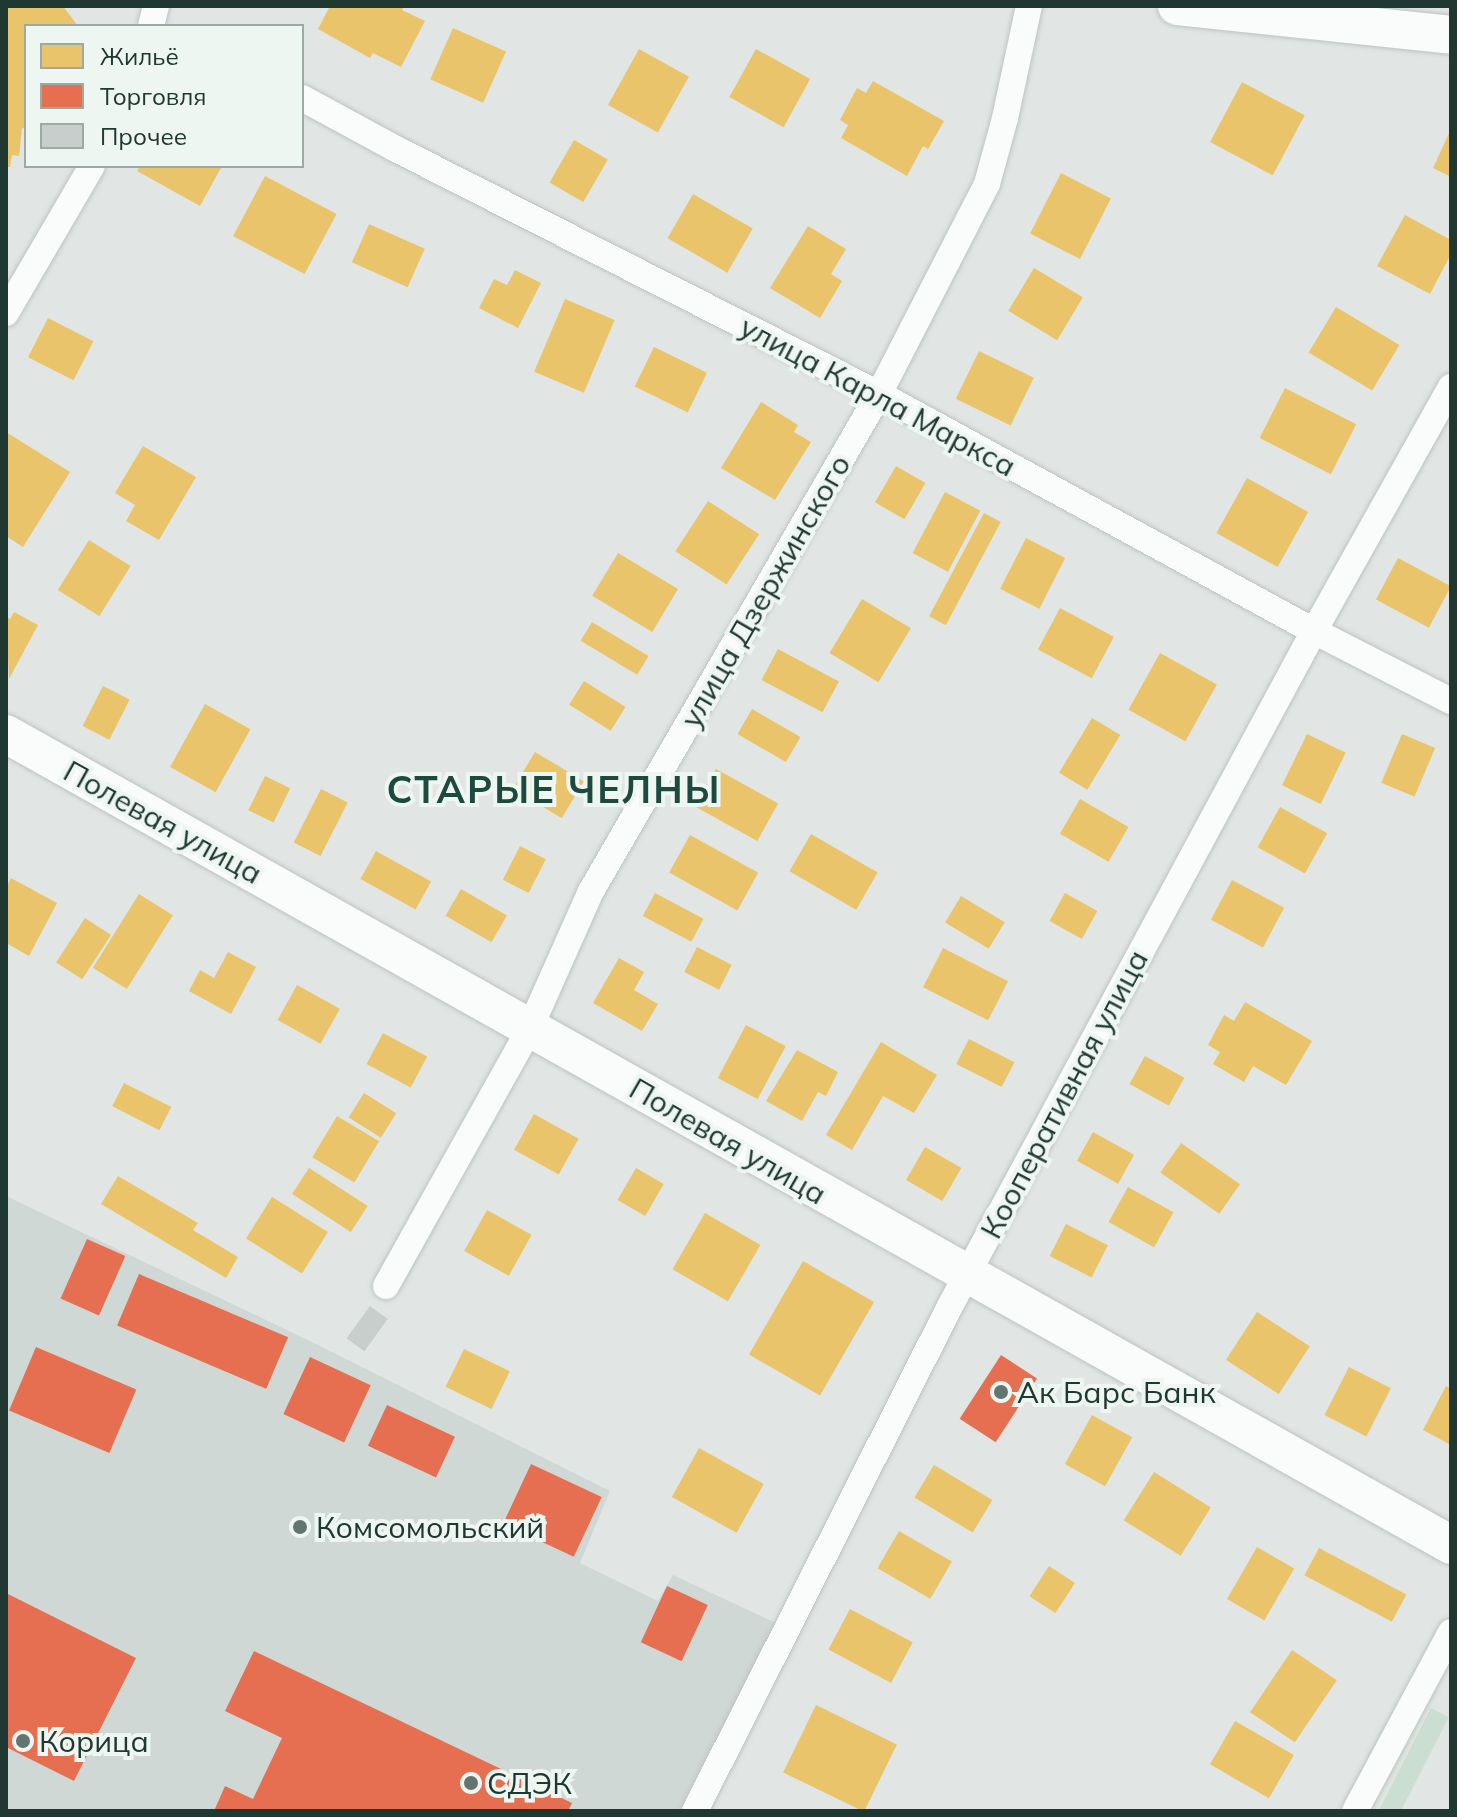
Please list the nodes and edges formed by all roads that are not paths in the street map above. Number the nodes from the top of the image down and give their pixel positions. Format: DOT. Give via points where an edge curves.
graph roads {
  1 [pos="1029,6"];
  2 [pos="1177,6"];
  3 [pos="1451,35"];
  4 [pos="304,99"];
  5 [pos="91,168"];
  6 [pos="9,303"];
  7 [pos="1451,387"];
  8 [pos="879,394"];
  9 [pos="1314,631"];
  10 [pos="1451,701"];
  11 [pos="6,734"];
  12 [pos="530,1028"];
  13 [pos="966,1276"];
  14 [pos="386,1286"];
  15 [pos="1451,1545"];
  16 [pos="1451,1632"];
  17 [pos="695,1811"];
  18 [pos="1355,1811"];
  1 -- 8 [label="street, улица Дзержинского" via="987,184"];
  2 -- 3 [label="street"];
  4 -- 8 [label="street, улица Карла Маркса"];
  5 -- 6 [label="street"];
  7 -- 9 [label="street, Кооперативная улица"];
  8 -- 9 [label="street, улица Карла Маркса"];
  8 -- 12 [label="street, улица Дзержинского" via="590,893"];
  9 -- 10 [label="street, улица Карла Маркса"];
  9 -- 13 [label="street, Кооперативная улица"];
  11 -- 12 [label="street, Полевая улица"];
  12 -- 13 [label="street, Полевая улица"];
  12 -- 14 [label="street, улица Дзержинского"];
  13 -- 15 [label="street, Полевая улица"];
  13 -- 17 [label="street, Кооперативная улица"];
  16 -- 18 [label="street"];
}
